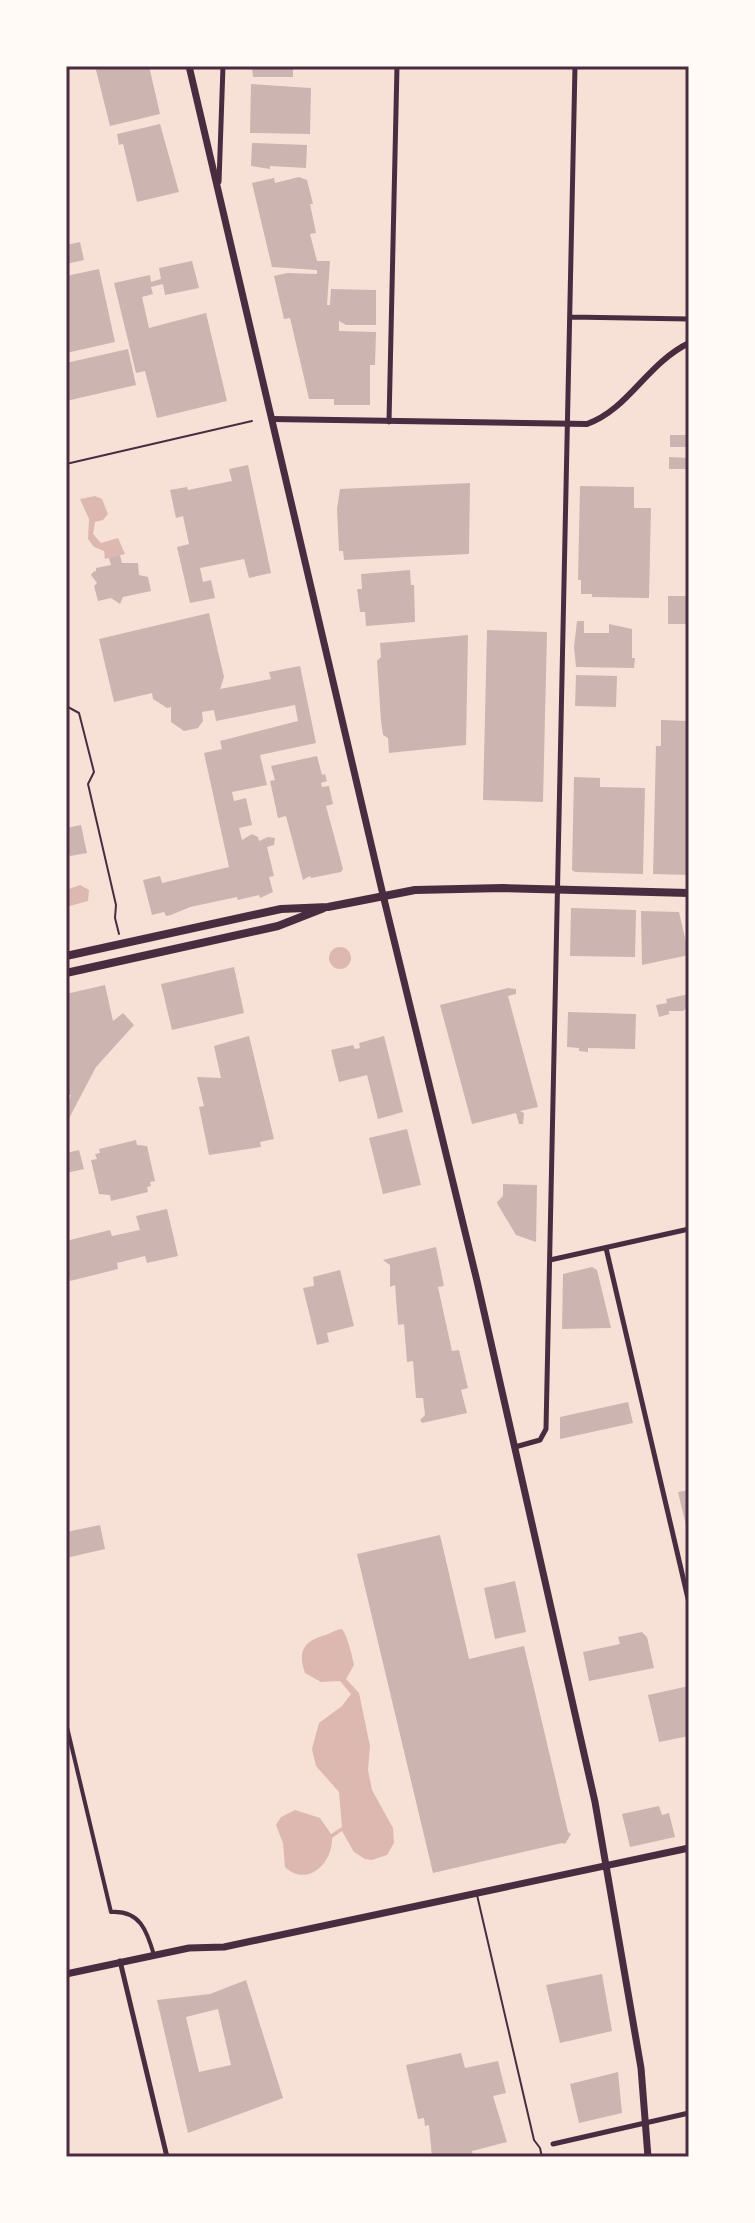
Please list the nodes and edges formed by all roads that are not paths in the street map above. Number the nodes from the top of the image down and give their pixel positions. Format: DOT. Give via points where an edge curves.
graph roads {
  1 [pos="189,66"];
  2 [pos="223,66"];
  3 [pos="397,66"];
  4 [pos="575,66"];
  5 [pos="218,191"];
  6 [pos="570,317"];
  7 [pos="689,319"];
  8 [pos="689,343"];
  9 [pos="272,419"];
  10 [pos="389,422"];
  11 [pos="568,425"];
  12 [pos="559,890"];
  13 [pos="689,893"];
  14 [pos="383,895"];
  15 [pos="328,907"];
  16 [pos="66,956"];
  17 [pos="66,973"];
  18 [pos="689,1229"];
  19 [pos="606,1248"];
  20 [pos="550,1260"];
  21 [pos="513,1448"];
  22 [pos="689,1603"];
  23 [pos="66,1723"];
  24 [pos="689,1848"];
  25 [pos="608,1867"];
  26 [pos="477,1894"];
  27 [pos="154,1955"];
  28 [pos="120,1961"];
  29 [pos="66,1974"];
  30 [pos="689,2113"];
  31 [pos="646,2123"];
  32 [pos="553,2144"];
  33 [pos="167,2157"];
  34 [pos="542,2157"];
  35 [pos="648,2157"];
  1 -- 5 [label="main road"];
  2 -- 5 [label="street"];
  3 -- 10 [label="street"];
  4 -- 6 [label="street"];
  5 -- 9 [label="main road"];
  6 -- 7 [label="street"];
  6 -- 11 [label="street"];
  8 -- 11 [label="street" via="653,367 608,414 587,424"];
  9 -- 10 [label="street"];
  9 -- 14 [label="main road"];
  10 -- 11 [label="street"];
  11 -- 12 [label="street"];
  12 -- 13 [label="main road"];
  12 -- 14 [label="main road" via="469,888"];
  12 -- 20 [label="street"];
  14 -- 15 [label="main road"];
  14 -- 21 [label="main road"];
  15 -- 16 [label="main road" via="281,909"];
  15 -- 17 [label="main road" via="269,929"];
  18 -- 19 [label="street"];
  19 -- 20 [label="street"];
  19 -- 22 [label="street"];
  20 -- 21 [label="street" via="546,1433 538,1442"];
  21 -- 25 [label="main road"];
  23 -- 27 [label="street" via="111,1912 139,1920"];
  24 -- 25 [label="main road"];
  25 -- 26 [label="main road"];
  25 -- 31 [label="main road"];
  26 -- 27 [label="main road" via="224,1947"];
  26 -- 34 [label="lane"];
  27 -- 28 [label="main road"];
  28 -- 29 [label="main road"];
  28 -- 33 [label="street"];
  30 -- 31 [label="street"];
  31 -- 32 [label="street"];
  31 -- 35 [label="main road"];
}
